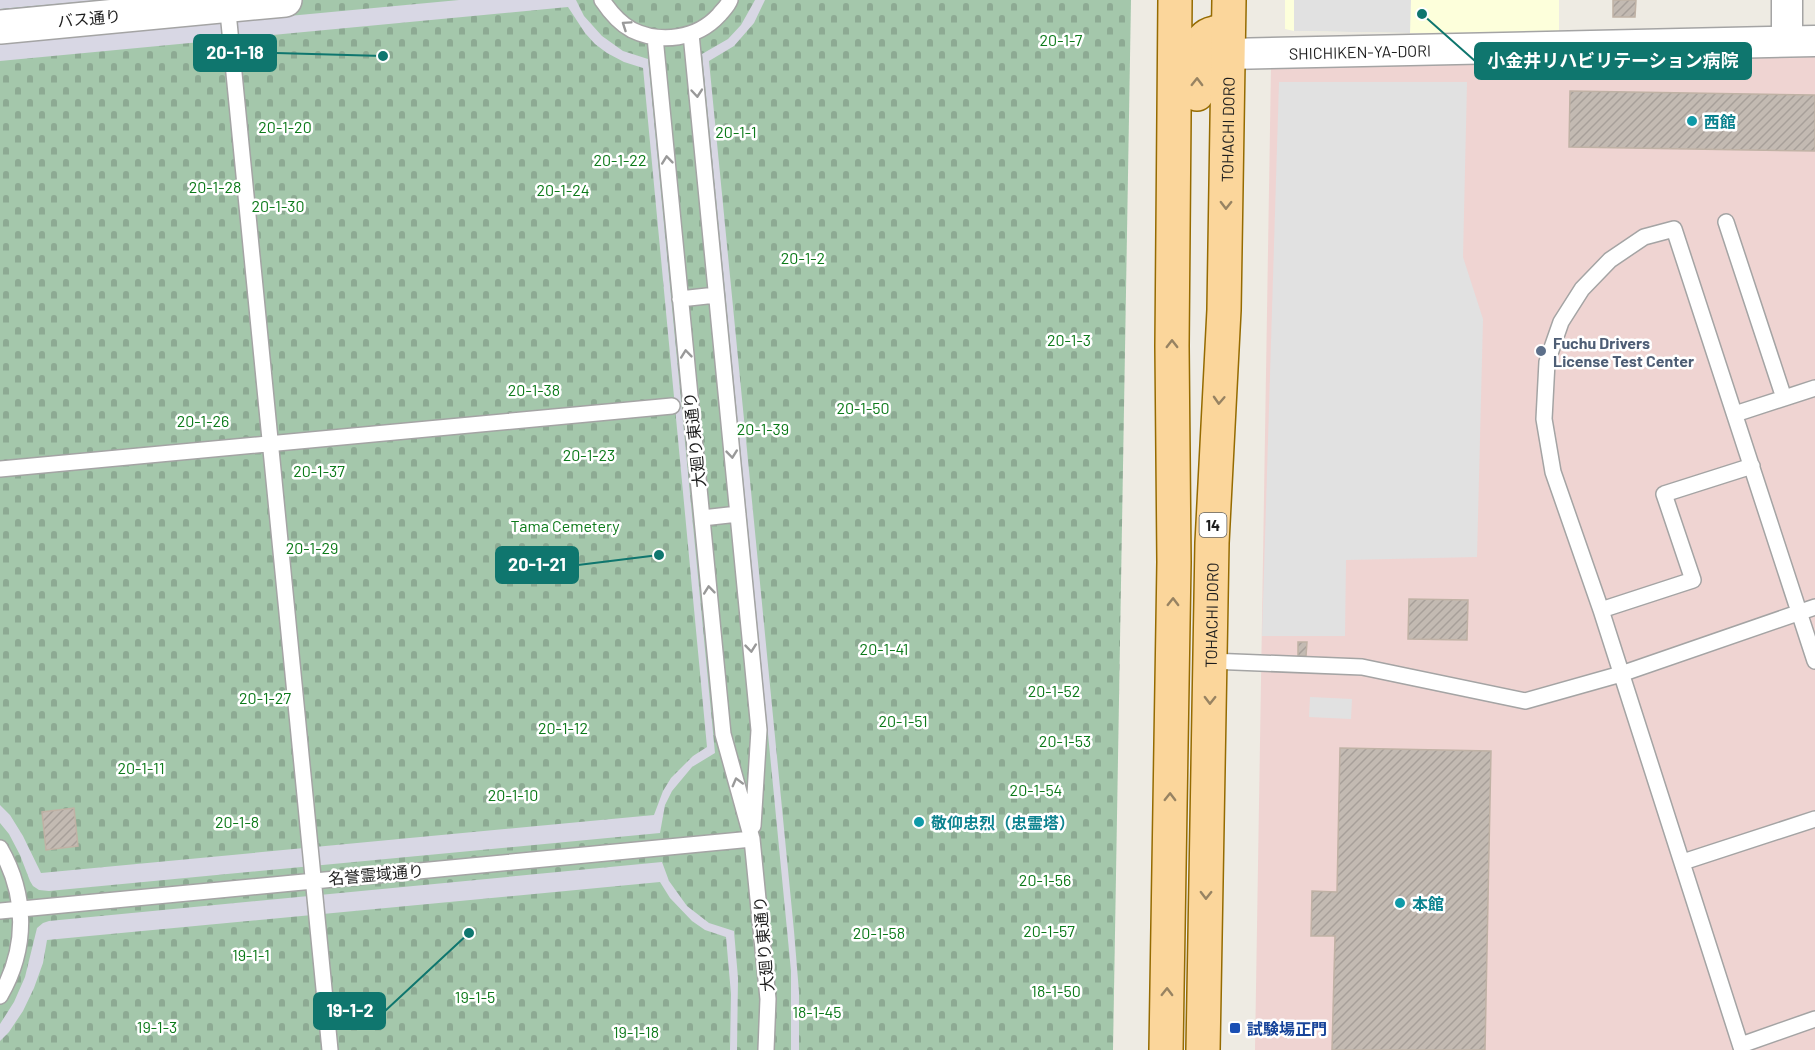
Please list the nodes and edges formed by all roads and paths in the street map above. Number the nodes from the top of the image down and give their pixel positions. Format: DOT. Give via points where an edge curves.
graph roads {
  1 [pos="285,0"];
  2 [pos="602,0"];
  3 [pos="730,0"];
  4 [pos="1175,0"];
  5 [pos="1229,0"];
  6 [pos="1787,0"];
  7 [pos="227,3"];
  8 [pos="0,27"];
  9 [pos="691,34"];
  10 [pos="655,38"];
  11 [pos="1801,41"];
  12 [pos="1228,43"];
  13 [pos="1726,222"];
  14 [pos="1173,286"];
  15 [pos="716,296"];
  16 [pos="680,299"];
  17 [pos="1815,388"];
  18 [pos="1784,398"];
  19 [pos="672,406"];
  20 [pos="1735,414"];
  21 [pos="270,444"];
  22 [pos="1752,466"];
  23 [pos="0,469"];
  24 [pos="738,514"];
  25 [pos="702,518"];
  26 [pos="1815,607"];
  27 [pos="1601,610"];
  28 [pos="1798,613"];
  29 [pos="1210,661"];
  30 [pos="1815,661"];
  31 [pos="1621,674"];
  32 [pos="1815,819"];
  33 [pos="752,839"];
  34 [pos="0,848"];
  35 [pos="1683,862"];
  36 [pos="314,880"];
  37 [pos="20,910"];
  38 [pos="0,911"];
  39 [pos="0,996"];
  40 [pos="1815,1019"];
  41 [pos="1741,1047"];
  42 [pos="330,1050"];
  43 [pos="766,1050"];
  44 [pos="1166,1050"];
  45 [pos="1203,1050"];
  1 -- 7 [label="street, バス通り"];
  10 -- 2 [label="lane, one-way" via="632,30 612,15"];
  3 -- 9 [label="lane" via="712,23"];
  4 -- 14 [label="main road"];
  5 -- 12 [label="main road, TOHACHI DORO / 14"];
  6 -- 11 [label="street"];
  7 -- 8 [label="street, バス通り"];
  7 -- 21 [label="lane"];
  9 -- 10 [label="lane"];
  9 -- 15 [label="lane, 大廻り東通り, one-way"];
  16 -- 10 [label="lane, 大廻り東通り, one-way"];
  11 -- 12 [label="street, SHICHIKEN-YA-DORI"];
  14 -- 12 [label="main road, one-way" via="1196,144 1198,49 1201,41 1213,33"];
  12 -- 29 [label="main road, TOHACHI DORO / 14, one-way" via="1224,310"];
  13 -- 18 [label="lane"];
  44 -- 14 [label="main road, one-way" via="1174,562"];
  15 -- 16 [label="lane"];
  15 -- 24 [label="lane, 大廻り東通り, one-way"];
  25 -- 16 [label="lane, 大廻り東通り, one-way"];
  17 -- 18 [label="lane"];
  18 -- 20 [label="lane"];
  19 -- 21 [label="lane"];
  20 -- 22 [label="lane"];
  20 -- 27 [label="lane" via="1674,229 1644,237 1610,260 1582,290 1561,322 1547,362 1544,419 1553,472"];
  21 -- 23 [label="lane"];
  21 -- 36 [label="lane"];
  22 -- 27 [label="lane" via="1664,494 1693,580"];
  22 -- 28 [label="lane"];
  24 -- 25 [label="lane"];
  24 -- 33 [label="lane, 大廻り東通り, one-way" via="759,729"];
  33 -- 25 [label="lane, 大廻り東通り, one-way" via="723,734"];
  26 -- 28 [label="lane"];
  27 -- 31 [label="lane"];
  28 -- 30 [label="lane"];
  28 -- 31 [label="lane"];
  29 -- 31 [label="lane" via="1362,667 1525,701"];
  29 -- 45 [label="main road, TOHACHI DORO / 14, one-way"];
  31 -- 35 [label="lane"];
  32 -- 35 [label="lane"];
  33 -- 36 [label="lane, 名誉霊域通り"];
  33 -- 43 [label="lane, 大廻り東通り" via="768,999"];
  34 -- 37 [label="lane" via="16,884"];
  35 -- 41 [label="lane"];
  36 -- 37 [label="lane, 名誉霊域通り"];
  36 -- 42 [label="lane"];
  37 -- 38 [label="lane, 名誉霊域通り"];
  37 -- 39 [label="lane" via="21,938"];
  40 -- 41 [label="lane"];
}
